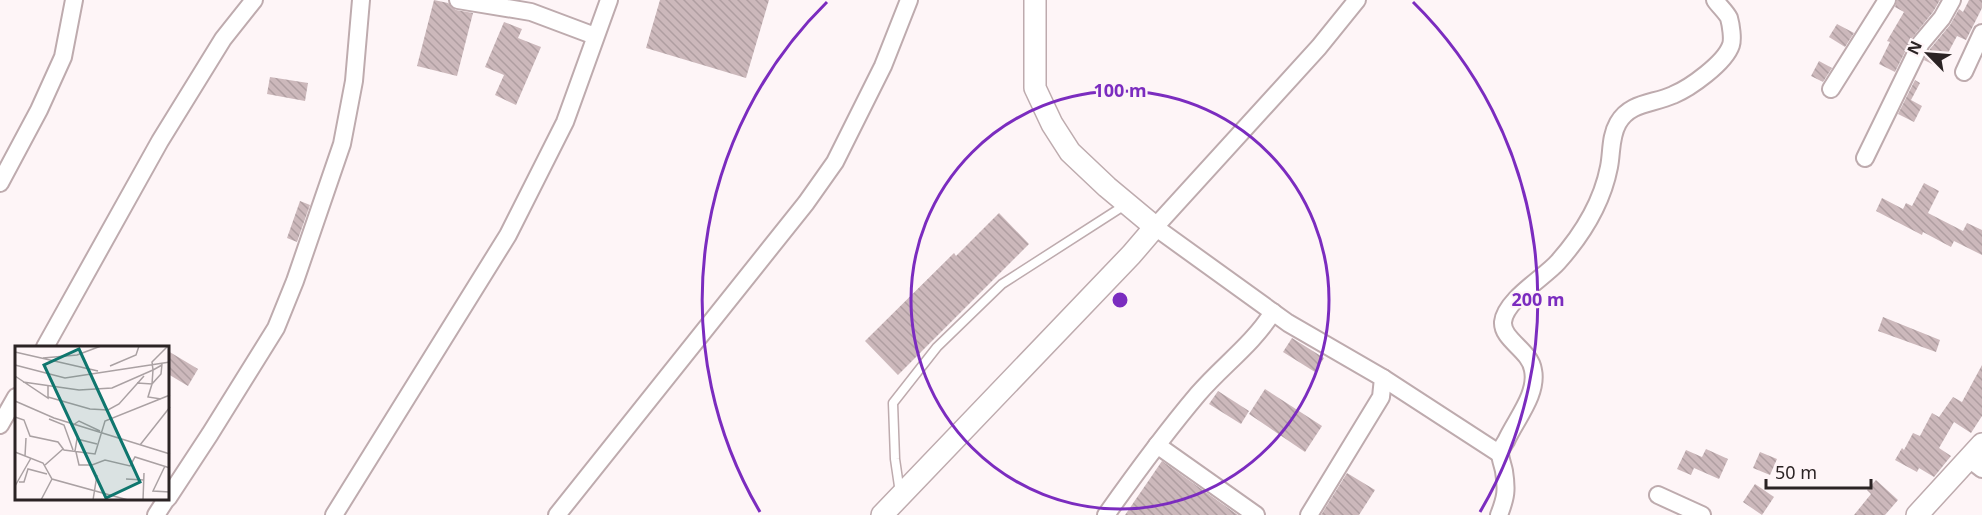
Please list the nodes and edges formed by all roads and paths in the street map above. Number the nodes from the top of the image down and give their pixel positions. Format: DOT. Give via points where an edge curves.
graph roads {
  1 [pos="74,0"];
  2 [pos="254,0"];
  3 [pos="362,0"];
  4 [pos="458,0"];
  5 [pos="609,0"];
  6 [pos="909,0"];
  7 [pos="1035,0"];
  8 [pos="1357,0"];
  9 [pos="1715,0"];
  10 [pos="1887,0"];
  11 [pos="1952,0"];
  12 [pos="1982,33"];
  13 [pos="595,36"];
  14 [pos="1964,72"];
  15 [pos="1831,89"];
  16 [pos="1865,158"];
  17 [pos="0,183"];
  18 [pos="1126,203"];
  19 [pos="1155,227"];
  20 [pos="1273,312"];
  21 [pos="46,346"];
  22 [pos="1383,378"];
  23 [pos="15,399"];
  24 [pos="0,425"];
  25 [pos="1157,445"];
  26 [pos="1500,454"];
  27 [pos="1978,457"];
  28 [pos="170,495"];
  29 [pos="1658,495"];
  30 [pos="900,496"];
  31 [pos="167,500"];
  32 [pos="156,515"];
  33 [pos="334,515"];
  34 [pos="557,515"];
  35 [pos="882,515"];
  36 [pos="1106,515"];
  37 [pos="1256,515"];
  38 [pos="1309,515"];
  39 [pos="1500,515"];
  40 [pos="1702,515"];
  41 [pos="1917,515"];
  1 -- 17 [label="street" via="63,57"];
  2 -- 21 [label="street" via="223,39 160,141"];
  3 -- 28 [label="street" via="354,81 342,144 295,281 276,328"];
  4 -- 13 [label="street" via="531,12"];
  5 -- 13 [label="street"];
  6 -- 34 [label="street" via="883,66 835,162"];
  7 -- 18 [label="street" via="1035,88 1070,152"];
  8 -- 19 [label="street"];
  9 -- 26 [label="street" via="1728,18 1732,44 1722,59 1673,95 1626,112 1610,143 1600,199 1590,216 1557,263 1507,311 1503,321 1508,336 1531,359 1535,379"];
  10 -- 15 [label="street"];
  11 -- 16 [label="street" via="1921,43"];
  12 -- 14 [label="street"];
  13 -- 33 [label="street" via="565,122 508,235"];
  18 -- 19 [label="street"];
  18 -- 30 [label="lane" via="1002,284 937,347 893,403"];
  19 -- 20 [label="street"];
  19 -- 30 [label="street"];
  20 -- 22 [label="street"];
  20 -- 25 [label="street" via="1260,332 1200,392"];
  22 -- 26 [label="street"];
  22 -- 38 [label="street" via="1381,397"];
  23 -- 24 [label="street"];
  25 -- 36 [label="street"];
  25 -- 37 [label="street"];
  26 -- 39 [label="street" via="1507,497"];
  27 -- 41 [label="street"];
  29 -- 40 [label="street"];
  30 -- 35 [label="street"];
  31 -- 32 [label="street"];
}
